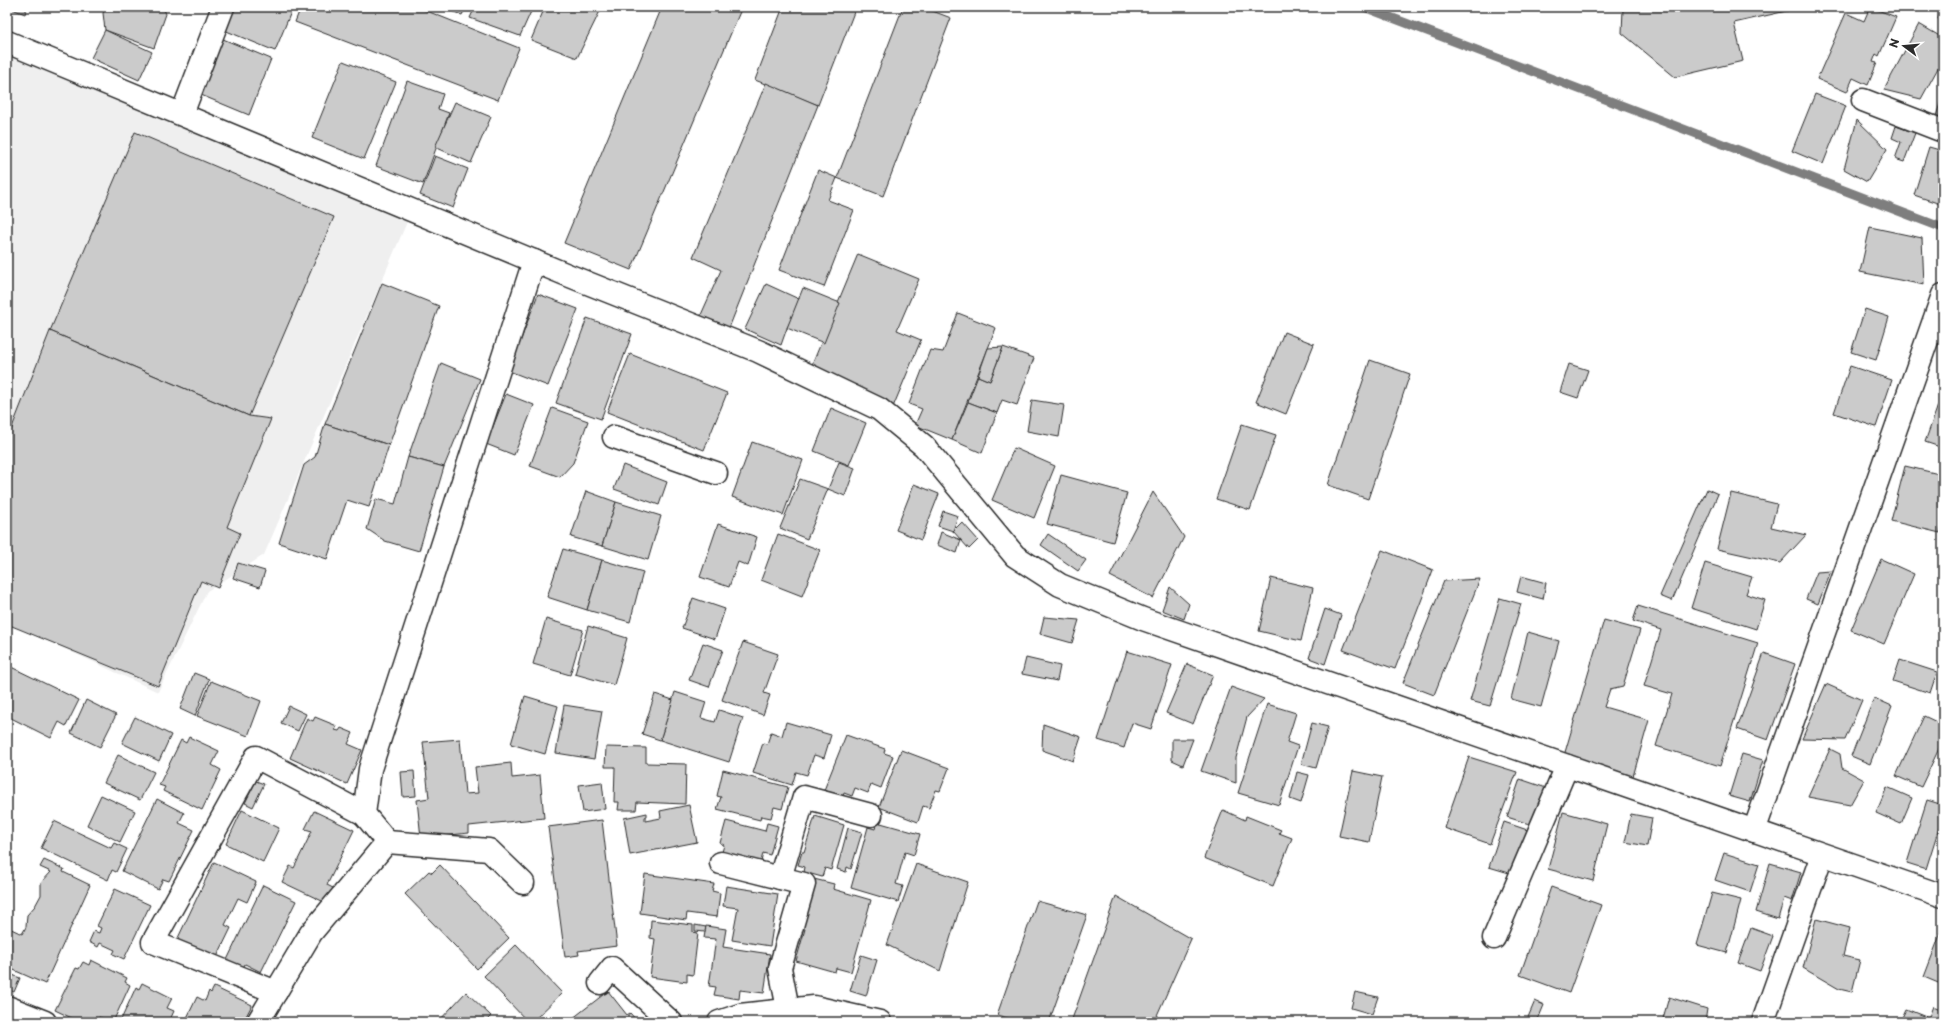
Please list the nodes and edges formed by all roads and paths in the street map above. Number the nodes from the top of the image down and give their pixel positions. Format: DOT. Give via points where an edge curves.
graph roads {
  1 [pos="223,7"];
  2 [pos="7,42"];
  3 [pos="1863,100"];
  4 [pos="182,114"];
  5 [pos="1943,131"];
  6 [pos="534,261"];
  7 [pos="1943,295"];
  8 [pos="614,437"];
  9 [pos="716,473"];
  10 [pos="1567,766"];
  11 [pos="364,814"];
  12 [pos="871,815"];
  13 [pos="1754,831"];
  14 [pos="387,842"];
  15 [pos="1822,855"];
  16 [pos="721,863"];
  17 [pos="780,878"];
  18 [pos="523,883"];
  19 [pos="1943,896"];
  20 [pos="1494,938"];
  21 [pos="600,983"];
  22 [pos="276,992"];
  23 [pos="7,1007"];
  24 [pos="788,1009"];
  25 [pos="45,1022"];
  26 [pos="258,1022"];
  27 [pos="671,1022"];
  28 [pos="719,1022"];
  29 [pos="880,1022"];
  30 [pos="1763,1022"];
  1 -- 4 [label="street"];
  2 -- 4 [label="street"];
  3 -- 5 [label="street"];
  4 -- 6 [label="street"];
  6 -- 10 [label="street" via="758,352 879,409 924,446 1015,556 1060,585 1143,619"];
  6 -- 11 [label="street" via="370,769"];
  7 -- 13 [label="street"];
  8 -- 9 [label="street"];
  10 -- 13 [label="street"];
  10 -- 20 [label="street"];
  11 -- 14 [label="street"];
  11 -- 22 [label="street" via="256,757 154,942"];
  12 -- 17 [label="street" via="804,797"];
  13 -- 15 [label="street"];
  14 -- 18 [label="street" via="489,850"];
  14 -- 22 [label="street" via="311,933"];
  15 -- 19 [label="street"];
  15 -- 30 [label="street"];
  16 -- 17 [label="street"];
  17 -- 24 [label="street" via="804,884 780,968"];
  21 -- 27 [label="street" via="612,968"];
  22 -- 26 [label="street"];
  23 -- 25 [label="street"];
  24 -- 28 [label="street" via="740,1015"];
  24 -- 29 [label="street" via="814,1007"];
}
